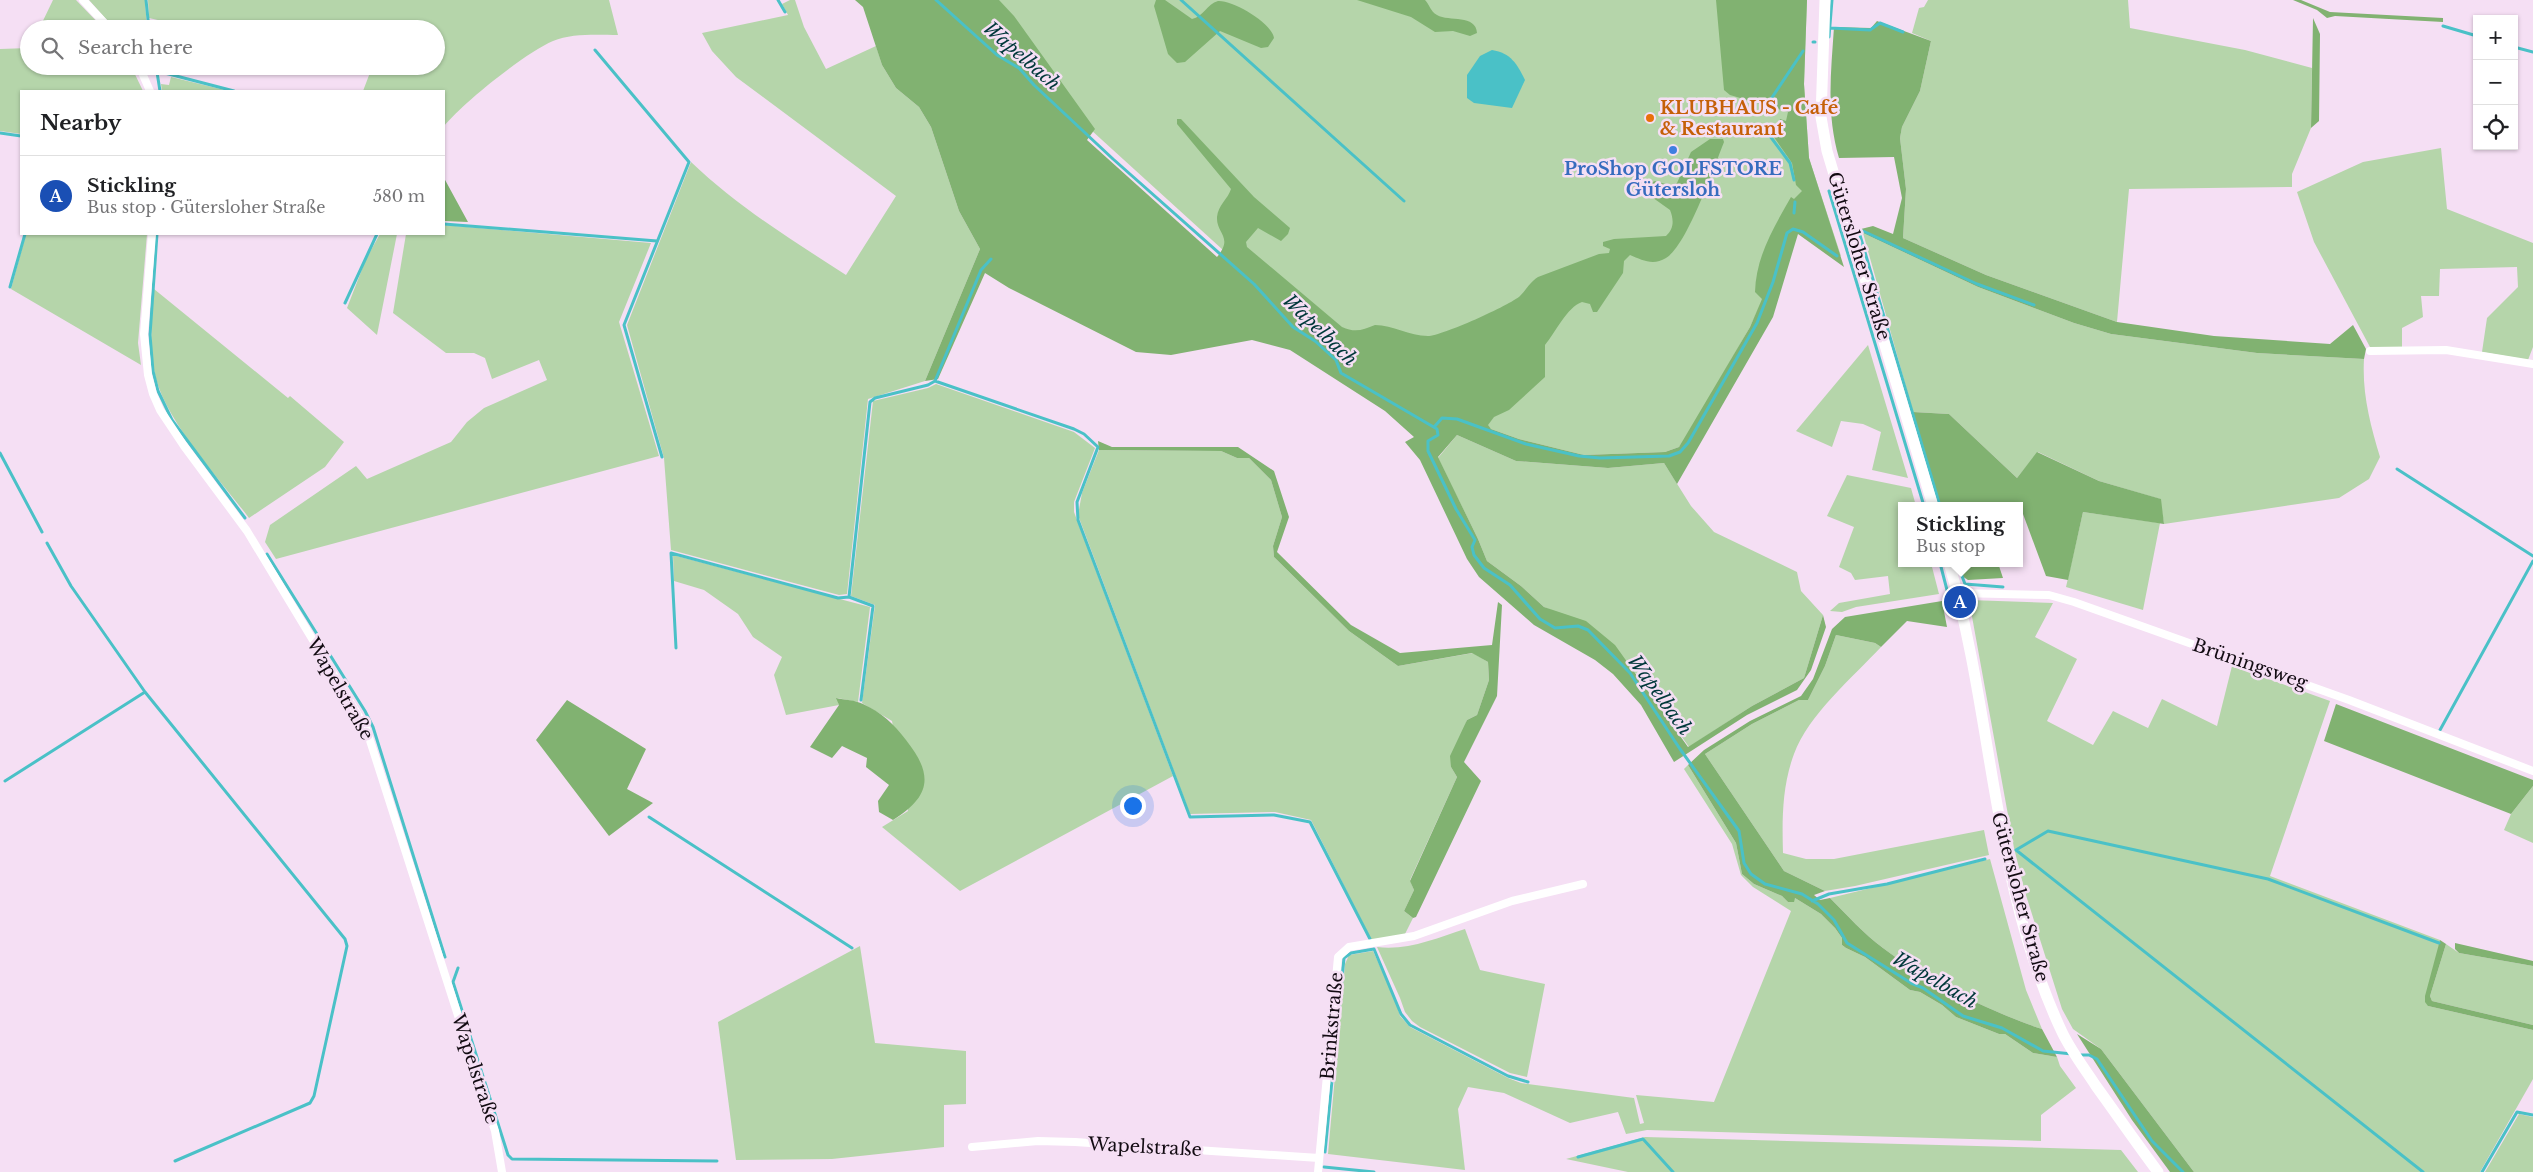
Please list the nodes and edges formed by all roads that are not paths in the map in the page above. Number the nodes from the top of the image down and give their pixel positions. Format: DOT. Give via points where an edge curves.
graph roads {
  1 [pos="83,0"];
  2 [pos="1825,0"];
  3 [pos="102,20"];
  4 [pos="143,75"];
  5 [pos="150,90"];
  6 [pos="152,235"];
  7 [pos="2370,351"];
  8 [pos="2533,364"];
  9 [pos="1932,502"];
  10 [pos="1950,567"];
  11 [pos="1958,594"];
  12 [pos="2533,771"];
  13 [pos="1583,884"];
  14 [pos="972,1147"];
  15 [pos="1319,1158"];
  16 [pos="502,1172"];
  17 [pos="1318,1172"];
  18 [pos="2158,1172"];
  1 -- 3 [label="street"];
  2 -- 9 [label="main road, Gütersloher Straße" via="1821,117 1827,151"];
  4 -- 5 [label="street"];
  6 -- 16 [label="street, Wapelstraße" via="144,334 153,394 184,446 247,531 366,728 495,1132"];
  7 -- 8 [label="street" via="2446,350"];
  10 -- 11 [label="main road, Gütersloher Straße"];
  11 -- 12 [label="street, Brüningsweg" via="2048,596 2074,602 2350,700"];
  11 -- 18 [label="main road, Gütersloher Straße" via="2005,852 2044,989 2063,1034"];
  13 -- 15 [label="street, Brinkstraße" via="1512,901 1414,936 1349,947 1342,952 1338,957"];
  14 -- 15 [label="street, Wapelstraße" via="1038,1141 1075,1142"];
  15 -- 17 [label="street, Brinkstraße"];
}
